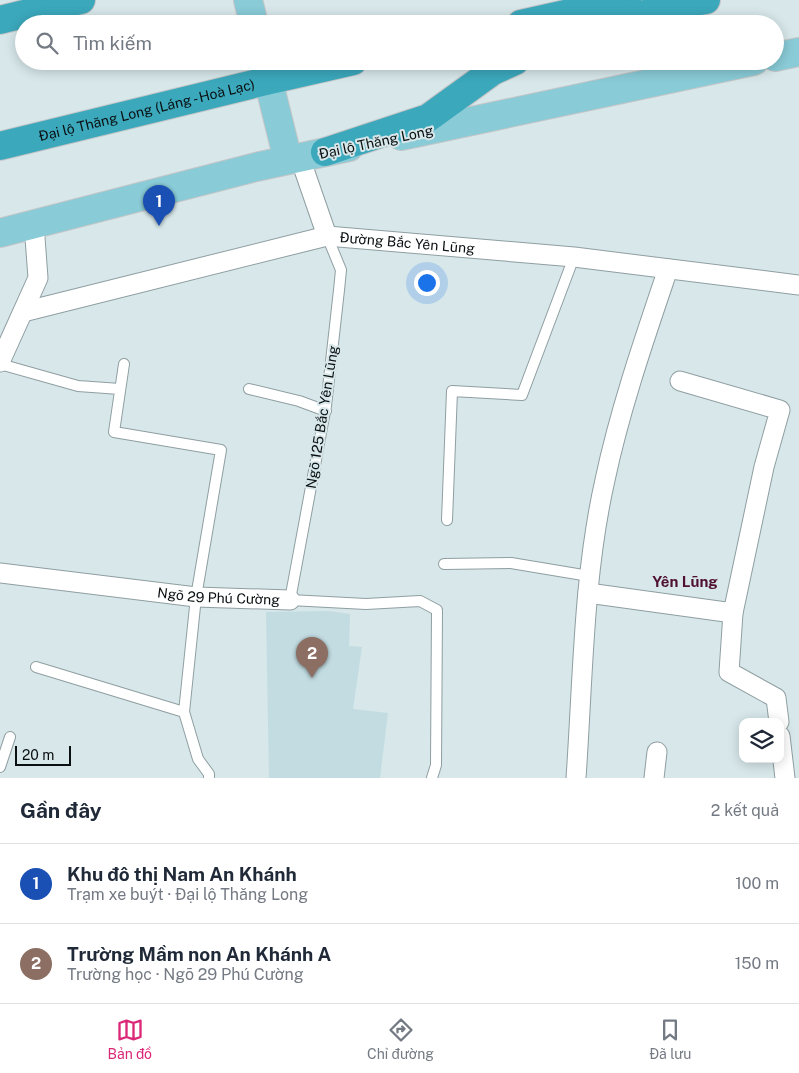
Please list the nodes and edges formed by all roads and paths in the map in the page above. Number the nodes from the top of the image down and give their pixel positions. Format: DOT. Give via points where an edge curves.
graph roads {
  1 [pos="81,0"];
  2 [pos="248,0"];
  3 [pos="627,0"];
  4 [pos="706,0"];
  5 [pos="20,15"];
  6 [pos="252,15"];
  7 [pos="561,15"];
  8 [pos="642,15"];
  9 [pos="15,16"];
  10 [pos="0,20"];
  11 [pos="799,52"];
  12 [pos="784,55"];
  13 [pos="314,70"];
  14 [pos="495,70"];
  15 [pos="712,70"];
  16 [pos="270,87"];
  17 [pos="0,146"];
  18 [pos="304,157"];
  19 [pos="34,224"];
  20 [pos="0,232"];
  21 [pos="327,236"];
  22 [pos="574,257"];
  23 [pos="668,269"];
  24 [pos="799,285"];
  25 [pos="23,312"];
  26 [pos="0,363"];
  27 [pos="124,364"];
  28 [pos="680,381"];
  29 [pos="120,389"];
  30 [pos="249,389"];
  31 [pos="326,411"];
  32 [pos="446,520"];
  33 [pos="444,564"];
  34 [pos="0,573"];
  35 [pos="589,584"];
  36 [pos="196,598"];
  37 [pos="290,600"];
  38 [pos="733,613"];
  39 [pos="36,667"];
  40 [pos="184,712"];
  41 [pos="778,718"];
  42 [pos="10,737"];
  43 [pos="657,752"];
  44 [pos="783,763"];
  45 [pos="0,767"];
  46 [pos="209,778"];
  47 [pos="432,778"];
  48 [pos="576,778"];
  49 [pos="654,778"];
  50 [pos="785,778"];
  1 -- 5 [label="highway"];
  2 -- 6 [label="main road"];
  3 -- 7 [label="highway"];
  4 -- 8 [label="highway"];
  9 -- 10 [label="highway"];
  11 -- 12 [label="main road"];
  13 -- 17 [label="highway, Đại lộ Thăng Long (Láng - Hoà Lạc)"];
  14 -- 18 [label="highway" via="428,118"];
  15 -- 18 [label="main road, Đại lộ Thăng Long"];
  16 -- 18 [label="main road"];
  18 -- 19 [label="main road, Đại lộ Thăng Long"];
  18 -- 21 [label="street"];
  19 -- 20 [label="main road, Đại lộ Thăng Long"];
  19 -- 25 [label="street" via="38,278"];
  21 -- 22 [label="street, Đường Bắc Yên Lũng"];
  21 -- 25 [label="street, Đường Bắc Yên Lũng"];
  21 -- 31 [label="lane, Ngõ 125 Bắc Yên Lũng" via="341,270"];
  22 -- 23 [label="street, Đường Bắc Yên Lũng"];
  22 -- 32 [label="lane" via="522,395 452,390"];
  23 -- 24 [label="street, Đường Bắc Yên Lũng"];
  23 -- 35 [label="street" via="636,363 605,480"];
  25 -- 26 [label="street"];
  26 -- 29 [label="lane" via="78,386"];
  27 -- 29 [label="lane"];
  28 -- 38 [label="street" via="780,410 764,467"];
  29 -- 36 [label="lane" via="114,432 221,450"];
  30 -- 31 [label="lane"];
  31 -- 37 [label="lane, Ngõ 125 Bắc Yên Lũng"];
  33 -- 35 [label="lane" via="511,563"];
  34 -- 36 [label="street, Ngõ 29 Phú Cường"];
  35 -- 38 [label="street"];
  35 -- 48 [label="street"];
  36 -- 37 [label="street, Ngõ 29 Phú Cường"];
  36 -- 40 [label="lane"];
  37 -- 47 [label="lane, Ngõ 29 Phú Cường" via="366,604 420,602 437,610 436,765"];
  38 -- 41 [label="street" via="729,672 776,698"];
  39 -- 40 [label="lane"];
  40 -- 46 [label="lane" via="198,759"];
  42 -- 45 [label="lane"];
  43 -- 49 [label="street"];
  44 -- 50 [label="street"];
}
